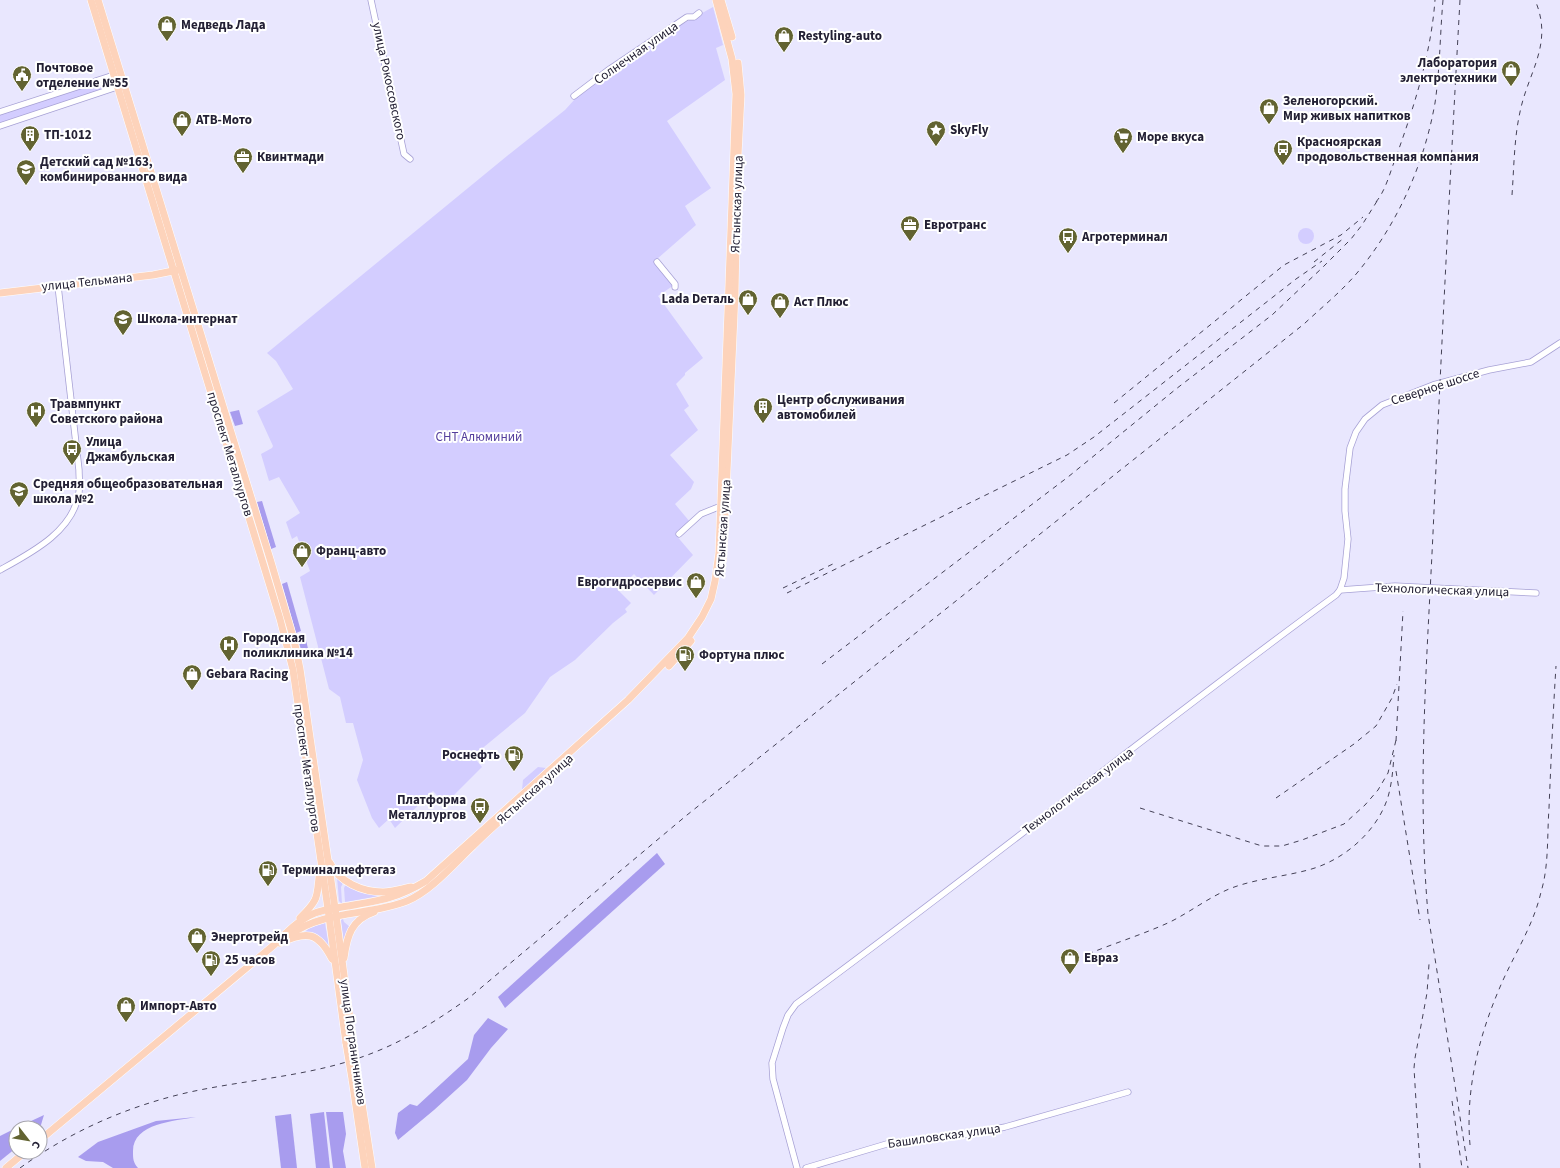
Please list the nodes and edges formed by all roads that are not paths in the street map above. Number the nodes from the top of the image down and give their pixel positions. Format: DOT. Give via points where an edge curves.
graph roads {
  1 [pos="90,0"];
  2 [pos="98,0"];
  3 [pos="371,0"];
  4 [pos="716,0"];
  5 [pos="721,0"];
  6 [pos="699,13"];
  7 [pos="117,74"];
  8 [pos="121,86"];
  9 [pos="574,96"];
  10 [pos="0,112"];
  11 [pos="0,126"];
  12 [pos="410,158"];
  13 [pos="657,262"];
  14 [pos="177,270"];
  15 [pos="58,286"];
  16 [pos="675,287"];
  17 [pos="0,293"];
  18 [pos="1560,343"];
  19 [pos="720,506"];
  20 [pos="679,534"];
  21 [pos="0,570"];
  22 [pos="1340,590"];
  23 [pos="1536,593"];
  24 [pos="324,859"];
  25 [pos="426,881"];
  26 [pos="332,908"];
  27 [pos="385,908"];
  28 [pos="333,917"];
  29 [pos="274,945"];
  30 [pos="336,967"];
  31 [pos="343,971"];
  32 [pos="350,1043"];
  33 [pos="355,1078"];
  34 [pos="1128,1092"];
  35 [pos="48,1133"];
  36 [pos="16,1160"];
  37 [pos="6,1168"];
  38 [pos="365,1168"];
  39 [pos="372,1168"];
  40 [pos="798,1168"];
  41 [pos="806,1168"];
  1 -- 7 [label="main road, проспект Металлургов"];
  2 -- 7 [label="main road, проспект Металлургов"];
  3 -- 12 [label="street, улица Рокоссовского" via="404,154"];
  4 -- 19 [label="main road, Ястынская улица" via="732,59 736,94"];
  5 -- 27 [label="main road, Ястынская улица" via="735,48 741,95 724,550 721,578 715,600 702,626 684,651 659,677 490,829 432,885 408,900"];
  6 -- 9 [label="street, Солнечная улица" via="687,17"];
  7 -- 8 [label="main road, проспект Металлургов"];
  7 -- 10 [label="street"];
  8 -- 11 [label="street"];
  8 -- 14 [label="main road, проспект Металлургов"];
  13 -- 16 [label="street"];
  14 -- 15 [label="main road, улица Тельмана"];
  14 -- 24 [label="main road, проспект Металлургов" via="292,661"];
  15 -- 17 [label="main road, улица Тельмана"];
  15 -- 21 [label="street" via="79,470 79,492 68,520 59,531 35,550"];
  18 -- 22 [label="street, Северное шоссе" via="1531,362 1433,385 1382,406 1365,419 1356,432 1350,448 1345,489 1348,539 1344,578"];
  19 -- 20 [label="street" via="701,514"];
  19 -- 25 [label="main road, Ястынская улица" via="716,581 709,603 688,638 628,700"];
  22 -- 23 [label="street, Технологическая улица" via="1395,586"];
  22 -- 40 [label="street, Технологическая улица" via="796,1004 782,1028 772,1063 773,1079"];
  24 -- 25 [label="main road" via="349,883 369,890 393,891"];
  24 -- 26 [label="main road, проспект Металлургов"];
  24 -- 29 [label="main road" via="318,896"];
  25 -- 26 [label="main road, Ястынская улица" via="395,897"];
  26 -- 28 [label="main road, проспект Металлургов"];
  26 -- 29 [label="main road, Ястынская улица" via="302,919"];
  27 -- 28 [label="main road, Ястынская улица"];
  27 -- 31 [label="main road" via="359,919 353,927 346,944"];
  28 -- 29 [label="main road, Ястынская улица" via="307,924"];
  28 -- 30 [label="main road, улица Пограничников"];
  28 -- 31 [label="main road, улица Пограничников"];
  29 -- 30 [label="main road" via="296,935 317,938 324,944"];
  29 -- 35 [label="main road"];
  30 -- 32 [label="main road, улица Пограничников"];
  31 -- 32 [label="main road, улица Пограничников"];
  32 -- 33 [label="main road, улица Пограничников, bridge"];
  33 -- 38 [label="main road, улица Пограничников"];
  33 -- 39 [label="main road, улица Пограничников"];
  34 -- 41 [label="street, Башиловская улица" via="1005,1127 977,1133 890,1143"];
  36 -- 37 [label="main road"];
}
